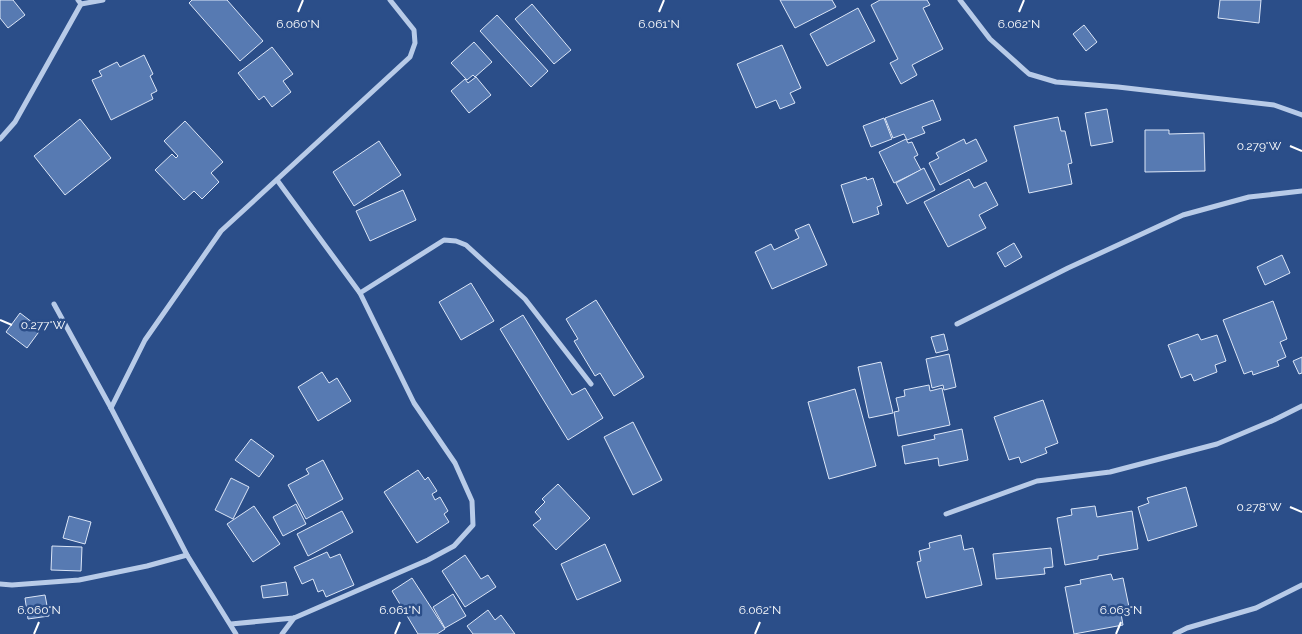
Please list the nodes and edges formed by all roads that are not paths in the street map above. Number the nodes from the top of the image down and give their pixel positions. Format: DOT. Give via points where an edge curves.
graph roads {
  1 [pos="103,0"];
  2 [pos="390,0"];
  3 [pos="960,0"];
  4 [pos="80,2"];
  5 [pos="1302,115"];
  6 [pos="0,139"];
  7 [pos="277,180"];
  8 [pos="1302,191"];
  9 [pos="360,292"];
  10 [pos="54,304"];
  11 [pos="957,324"];
  12 [pos="592,384"];
  13 [pos="1302,406"];
  14 [pos="111,408"];
  15 [pos="946,514"];
  16 [pos="187,555"];
  17 [pos="0,584"];
  18 [pos="1302,585"];
  19 [pos="294,618"];
  20 [pos="231,624"];
  21 [pos="236,634"];
  22 [pos="282,634"];
  23 [pos="1174,634"];
  1 -- 4 [label="street"];
  2 -- 7 [label="street" via="414,30 415,43 410,57"];
  3 -- 5 [label="street" via="990,39 1029,74 1056,82 1274,105"];
  4 -- 6 [label="street" via="15,122"];
  7 -- 9 [label="street"];
  7 -- 14 [label="street" via="221,231 145,340"];
  8 -- 11 [label="street" via="1249,197 1183,215"];
  9 -- 12 [label="street" via="444,240 456,241 466,245 525,299"];
  9 -- 19 [label="street" via="414,402 455,463 472,501 473,525 454,546 428,560"];
  10 -- 14 [label="street"];
  13 -- 15 [label="street" via="1217,444 1110,472 1037,481"];
  14 -- 16 [label="street"];
  16 -- 17 [label="street" via="79,580"];
  16 -- 20 [label="street"];
  18 -- 23 [label="street" via="1256,608"];
  19 -- 20 [label="street"];
  19 -- 22 [label="street"];
  20 -- 21 [label="street"];
}
